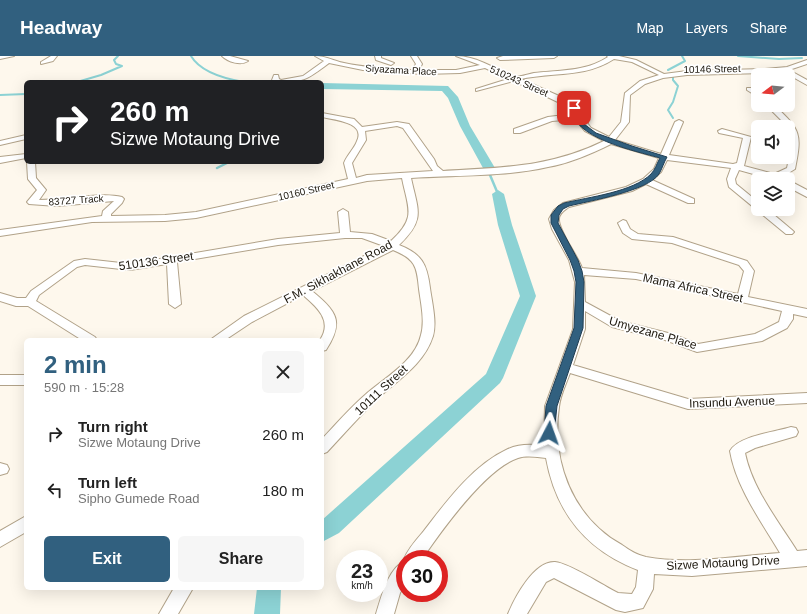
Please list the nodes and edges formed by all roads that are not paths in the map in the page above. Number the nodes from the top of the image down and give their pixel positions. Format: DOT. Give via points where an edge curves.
graph roads {
  1 [pos="11,56"];
  2 [pos="54,56"];
  3 [pos="225,56"];
  4 [pos="318,56"];
  5 [pos="378,56"];
  6 [pos="414,56"];
  7 [pos="459,56"];
  8 [pos="554,56"];
  9 [pos="612,56"];
  10 [pos="0,58"];
  11 [pos="500,58"];
  12 [pos="330,60"];
  13 [pos="245,61"];
  14 [pos="807,62"];
  15 [pos="43,63"];
  16 [pos="391,63"];
  17 [pos="485,66"];
  18 [pos="751,68"];
  19 [pos="781,68"];
  20 [pos="414,71"];
  21 [pos="661,74"];
  22 [pos="795,76"];
  23 [pos="294,80"];
  24 [pos="515,80"];
  25 [pos="807,82"];
  26 [pos="478,90"];
  27 [pos="777,112"];
  28 [pos="324,116"];
  29 [pos="578,116"];
  30 [pos="679,122"];
  31 [pos="360,129"];
  32 [pos="517,131"];
  33 [pos="722,131"];
  34 [pos="24,137"];
  35 [pos="610,141"];
  36 [pos="0,142"];
  37 [pos="24,156"];
  38 [pos="663,157"];
  39 [pos="0,160"];
  40 [pos="31,164"];
  41 [pos="738,166"];
  42 [pos="758,172"];
  43 [pos="786,172"];
  44 [pos="440,173"];
  45 [pos="406,175"];
  46 [pos="353,180"];
  47 [pos="646,182"];
  48 [pos="795,187"];
  49 [pos="807,194"];
  50 [pos="691,201"];
  51 [pos="751,201"];
  52 [pos="343,212"];
  53 [pos="770,216"];
  54 [pos="107,218"];
  55 [pos="624,223"];
  56 [pos="789,232"];
  57 [pos="0,233"];
  58 [pos="345,235"];
  59 [pos="392,246"];
  60 [pos="172,260"];
  61 [pos="578,271"];
  62 [pos="305,291"];
  63 [pos="0,297"];
  64 [pos="742,298"];
  65 [pos="30,302"];
  66 [pos="579,303"];
  67 [pos="175,304"];
  68 [pos="788,309"];
  69 [pos="807,313"];
  70 [pos="89,338"];
  71 [pos="219,338"];
  72 [pos="324,345"];
  73 [pos="566,367"];
  74 [pos="0,380"];
  75 [pos="24,380"];
  76 [pos="807,398"];
  77 [pos="791,432"];
  78 [pos="324,446"];
  79 [pos="551,452"];
  80 [pos="24,524"];
  81 [pos="0,540"];
  82 [pos="419,550"];
  83 [pos="800,559"];
  84 [pos="647,565"];
  85 [pos="396,584"];
  86 [pos="183,590"];
  87 [pos="168,614"];
  88 [pos="385,614"];
  89 [pos="517,614"];
  1 -- 10 [label="street"];
  2 -- 15 [label="street"];
  3 -- 13 [label="street" via="232,60"];
  4 -- 12 [label="street, Siyazama Place"];
  5 -- 16 [label="street" via="378,59"];
  6 -- 20 [label="street" via="419,63"];
  7 -- 17 [label="street, 510243 Street"];
  8 -- 11 [label="street"];
  9 -- 21 [label="street" via="634,61"];
  9 -- 24 [label="street" via="600,66 587,71 534,75"];
  12 -- 20 [label="street, Siyazama Place" via="363,68"];
  12 -- 23 [label="street" via="305,78"];
  14 -- 19 [label="street, 10146 Street" via="799,66"];
  17 -- 20 [label="street, Siyazama Place" via="452,72"];
  17 -- 24 [label="street, 510243 Street"];
  18 -- 21 [label="street, 10146 Street" via="701,68"];
  21 -- 35 [label="street, 10146 Street" via="644,79 629,90 625,122"];
  22 -- 25 [label="street"];
  24 -- 26 [label="street"];
  24 -- 29 [label="street, 510243 Street" via="565,102 574,108"];
  27 -- 43 [label="street" via="788,122 796,144 791,169"];
  28 -- 31 [label="street" via="350,120"];
  29 -- 32 [label="street" via="551,118"];
  29 -- 35 [label="street, 510243 Street" via="584,128"];
  30 -- 38 [label="street, Sizwe Motaung Drive"];
  31 -- 44 [label="street" via="397,124 406,126 433,167"];
  31 -- 46 [label="street" via="362,140 347,161 347,169"];
  33 -- 41 [label="street" via="747,137"];
  34 -- 36 [label="street"];
  35 -- 38 [label="street, 510243 Street"];
  35 -- 44 [label="street, 10160 Street" via="584,154 547,165"];
  37 -- 39 [label="street"];
  38 -- 41 [label="street, 510243 Street"];
  38 -- 47 [label="street, Sizwe Motaung Drive" via="656,174"];
  40 -- 54 [label="street, 83727 Track" via="32,179 42,190 32,202 57,203 113,197 119,199 106,213"];
  41 -- 42 [label="street, 510243 Street"];
  41 -- 51 [label="street" via="731,180 732,185"];
  44 -- 45 [label="street, 10160 Street"];
  45 -- 46 [label="street, 10160 Street"];
  45 -- 59 [label="street, F.M. Sikhakhane Road" via="414,215 406,232"];
  46 -- 54 [label="street, 10160 Street" via="196,215"];
  47 -- 50 [label="street"];
  47 -- 61 [label="street, Sizwe Motaung Drive" via="566,205 557,212 554,223"];
  48 -- 49 [label="street"];
  52 -- 58 [label="street"];
  53 -- 56 [label="street"];
  54 -- 57 [label="street, 10160 Street"];
  55 -- 64 [label="street" via="626,230 636,236 673,240 743,263 749,271"];
  58 -- 59 [label="street, 510136 Street" via="367,236"];
  58 -- 60 [label="street, 510136 Street" via="278,242"];
  59 -- 62 [label="street, F.M. Sikhakhane Road"];
  59 -- 78 [label="street, 10111 Street" via="413,255 420,264 428,318 427,336 415,358 405,369 369,399"];
  60 -- 65 [label="street, 510136 Street" via="123,267 84,262 74,264 34,293"];
  60 -- 67 [label="street"];
  61 -- 64 [label="street, Mama Africa Street" via="626,274"];
  61 -- 66 [label="street, Sizwe Motaung Drive"];
  62 -- 71 [label="street, F.M. Sikhakhane Road" via="248,319"];
  62 -- 72 [label="street" via="331,316 328,340"];
  63 -- 65 [label="street" via="16,302"];
  64 -- 68 [label="street, Mama Africa Street"];
  65 -- 70 [label="street"];
  66 -- 68 [label="street, Umyezane Place" via="616,324 668,337 697,348 758,338 782,325 787,319"];
  66 -- 73 [label="street, Sizwe Motaung Drive" via="579,328"];
  68 -- 69 [label="street, Mama Africa Street"];
  73 -- 76 [label="street, Insundu Avenue" via="688,404"];
  73 -- 79 [label="street, Sizwe Motaung Drive" via="552,406 549,433"];
  74 -- 75 [label="street"];
  77 -- 83 [label="street" via="742,445 737,455 743,474"];
  79 -- 82 [label="street" via="516,453 496,462 448,512"];
  79 -- 84 [label="street, Sizwe Motaung Drive" via="568,506 585,528 618,553"];
  80 -- 81 [label="street"];
  83 -- 84 [label="street, Sizwe Motaung Drive" via="680,568"];
  84 -- 89 [label="street" via="644,589 637,602 616,601 553,570 540,576"];
  85 -- 88 [label="street"];
  86 -- 87 [label="street"];
}
